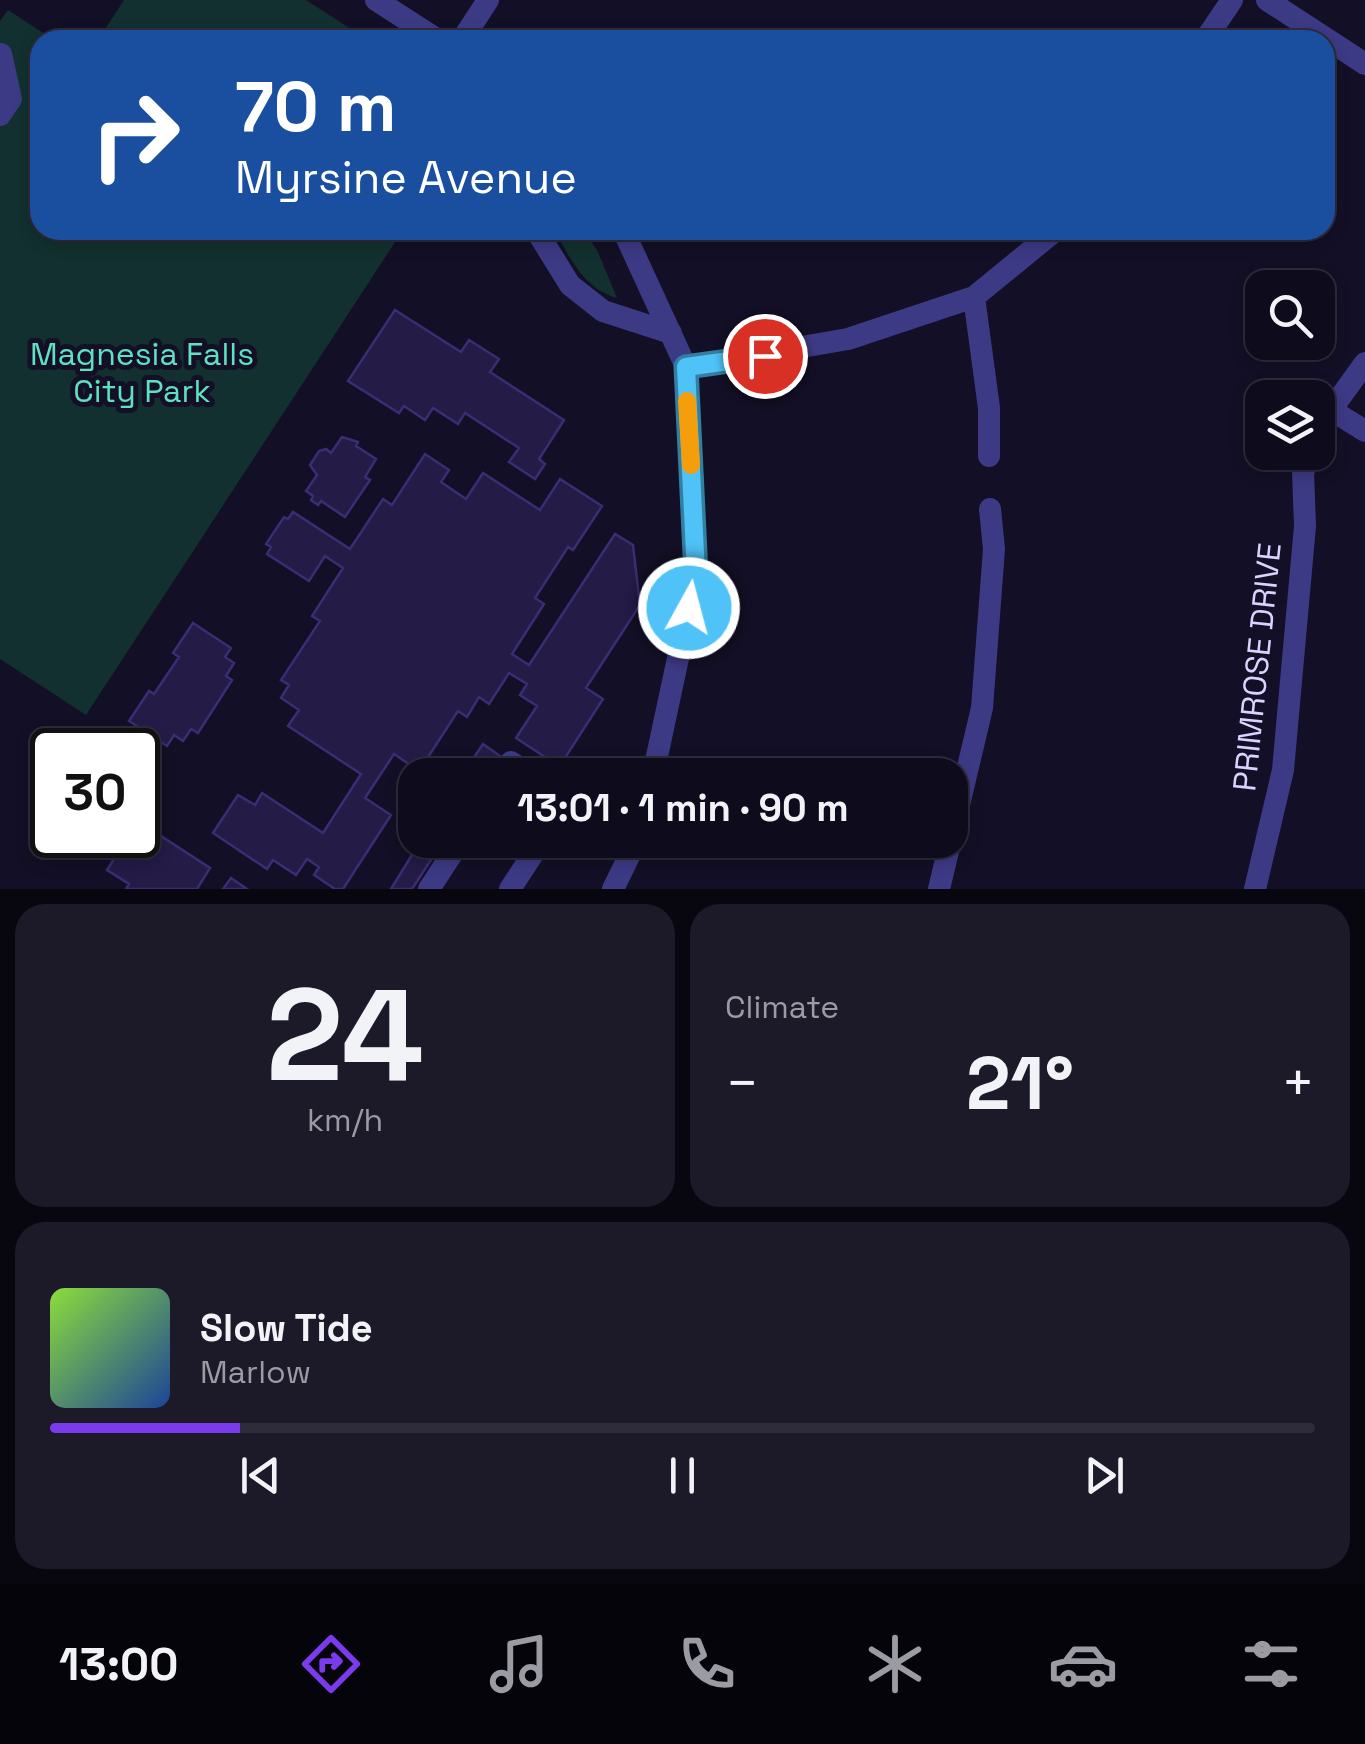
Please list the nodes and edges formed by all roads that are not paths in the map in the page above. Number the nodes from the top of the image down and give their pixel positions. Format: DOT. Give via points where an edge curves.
graph roads {
  1 [pos="376,0"];
  2 [pos="488,0"];
  3 [pos="1232,0"];
  4 [pos="1267,0"];
  5 [pos="422,30"];
  6 [pos="468,30"];
  7 [pos="1212,30"];
  8 [pos="1313,30"];
  9 [pos="1335,44"];
  10 [pos="1,55"];
  11 [pos="1365,64"];
  12 [pos="0,115"];
  13 [pos="542,240"];
  14 [pos="628,240"];
  15 [pos="1044,240"];
  16 [pos="974,296"];
  17 [pos="671,333"];
  18 [pos="1365,362"];
  19 [pos="686,367"];
  20 [pos="1335,404"];
  21 [pos="1335,412"];
  22 [pos="1365,431"];
  23 [pos="989,456"];
  24 [pos="1304,470"];
  25 [pos="990,509"];
  26 [pos="657,758"];
  27 [pos="449,858"];
  28 [pos="530,858"];
  29 [pos="628,858"];
  30 [pos="429,889"];
  31 [pos="510,889"];
  32 [pos="613,889"];
  33 [pos="940,889"];
  34 [pos="1256,889"];
  1 -- 5 [label="street"];
  2 -- 6 [label="street"];
  3 -- 7 [label="street"];
  4 -- 8 [label="street"];
  9 -- 11 [label="street"];
  10 -- 12 [label="street" via="10,99"];
  13 -- 17 [label="street" via="570,284 603,311"];
  14 -- 17 [label="street"];
  15 -- 16 [label="street"];
  16 -- 19 [label="street" via="848,339"];
  16 -- 23 [label="street"];
  17 -- 19 [label="street"];
  18 -- 20 [label="street"];
  19 -- 26 [label="street" via="696,574"];
  21 -- 22 [label="street"];
  24 -- 34 [label="street, PRIMROSE DRIVE" via="1283,770"];
  25 -- 33 [label="street" via="994,549 982,708"];
  27 -- 30 [label="street"];
  28 -- 31 [label="street"];
  29 -- 32 [label="street"];
}
